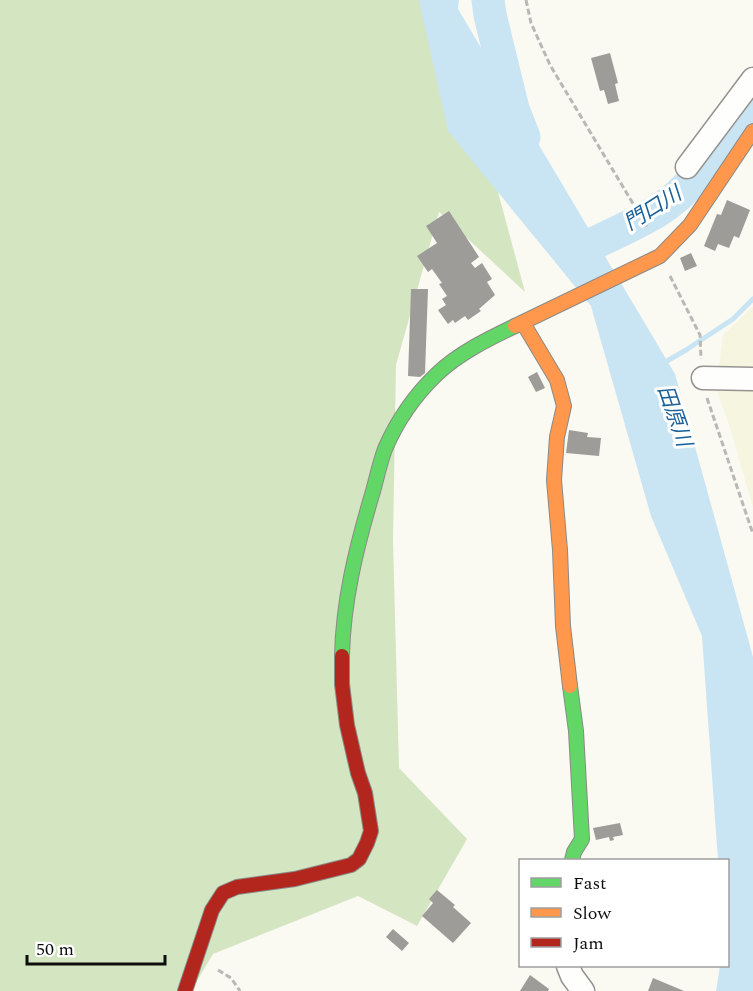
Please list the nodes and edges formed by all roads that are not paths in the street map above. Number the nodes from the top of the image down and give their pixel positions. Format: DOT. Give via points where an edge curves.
graph roads {
  1 [pos="753,80"];
  2 [pos="753,131"];
  3 [pos="699,169"];
  4 [pos="526,322"];
  5 [pos="703,378"];
  6 [pos="753,379"];
  7 [pos="572,859"];
  8 [pos="568,967"];
  9 [pos="185,991"];
  10 [pos="583,991"];
  1 -- 3 [label="street"];
  2 -- 3 [label="street"];
  3 -- 4 [label="street" via="690,225 660,256"];
  4 -- 7 [label="street" via="557,380 564,406 554,480 582,839"];
  4 -- 9 [label="street" via="467,352 438,373 414,399 385,450 358,543 343,626 342,684 347,725 365,793 371,831 368,843 351,865 223,893 212,910"];
  5 -- 6 [label="street"];
  8 -- 10 [label="street"];
}
